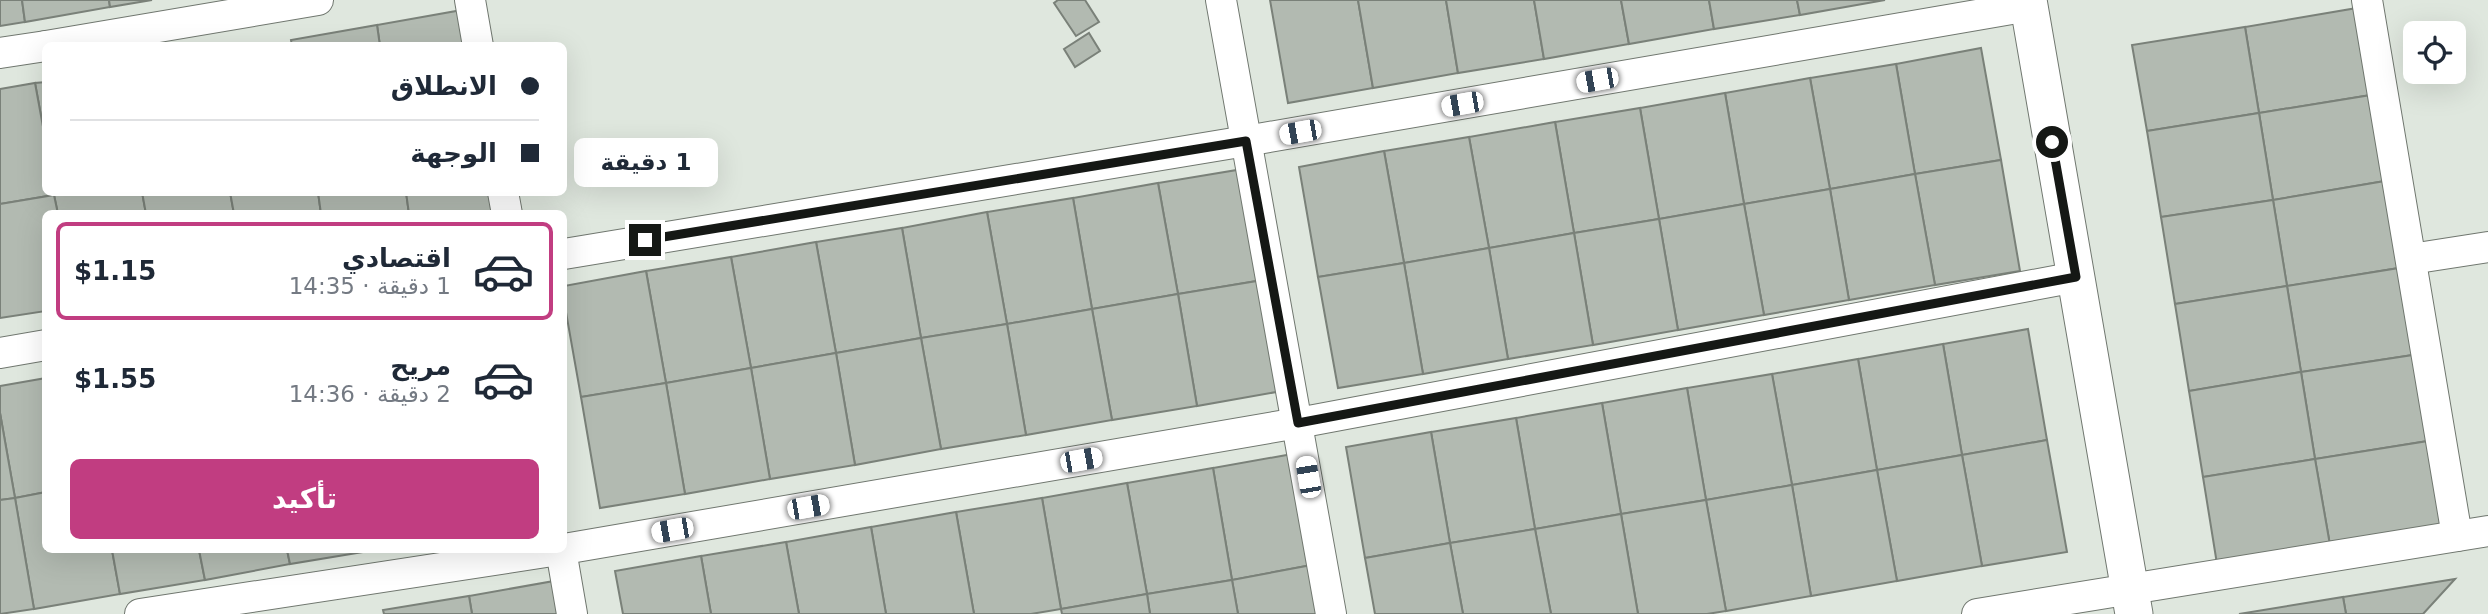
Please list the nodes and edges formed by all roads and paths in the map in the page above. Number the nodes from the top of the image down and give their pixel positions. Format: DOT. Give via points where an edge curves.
graph roads {
  1 [pos="318,0"];
  2 [pos="470,0"];
  3 [pos="1221,0"];
  4 [pos="2367,0"];
  5 [pos="2028,3"];
  6 [pos="70,42"];
  7 [pos="477,42"];
  8 [pos="42,47"];
  9 [pos="0,53"];
  10 [pos="1246,141"];
  11 [pos="2488,247"];
  12 [pos="567,254"];
  13 [pos="2411,259"];
  14 [pos="2076,277"];
  15 [pos="42,346"];
  16 [pos="0,353"];
  17 [pos="1298,423"];
  18 [pos="2488,531"];
  19 [pos="2456,536"];
  20 [pos="567,548"];
  21 [pos="535,553"];
  22 [pos="562,553"];
  23 [pos="2132,602"];
  24 [pos="140,614"];
  25 [pos="572,614"];
  26 [pos="1331,614"];
  27 [pos="1977,614"];
  1 -- 6 [label="street"];
  2 -- 7 [label="street"];
  3 -- 10 [label="street"];
  4 -- 13 [label="street"];
  5 -- 10 [label="street"];
  5 -- 14 [label="street"];
  8 -- 9 [label="street"];
  10 -- 12 [label="street"];
  10 -- 17 [label="street"];
  11 -- 13 [label="street"];
  13 -- 19 [label="street"];
  14 -- 17 [label="street"];
  14 -- 23 [label="street"];
  15 -- 16 [label="street"];
  17 -- 20 [label="street"];
  17 -- 26 [label="street"];
  18 -- 19 [label="street"];
  19 -- 23 [label="street"];
  21 -- 24 [label="street"];
  22 -- 25 [label="street"];
  23 -- 27 [label="street"];
}
